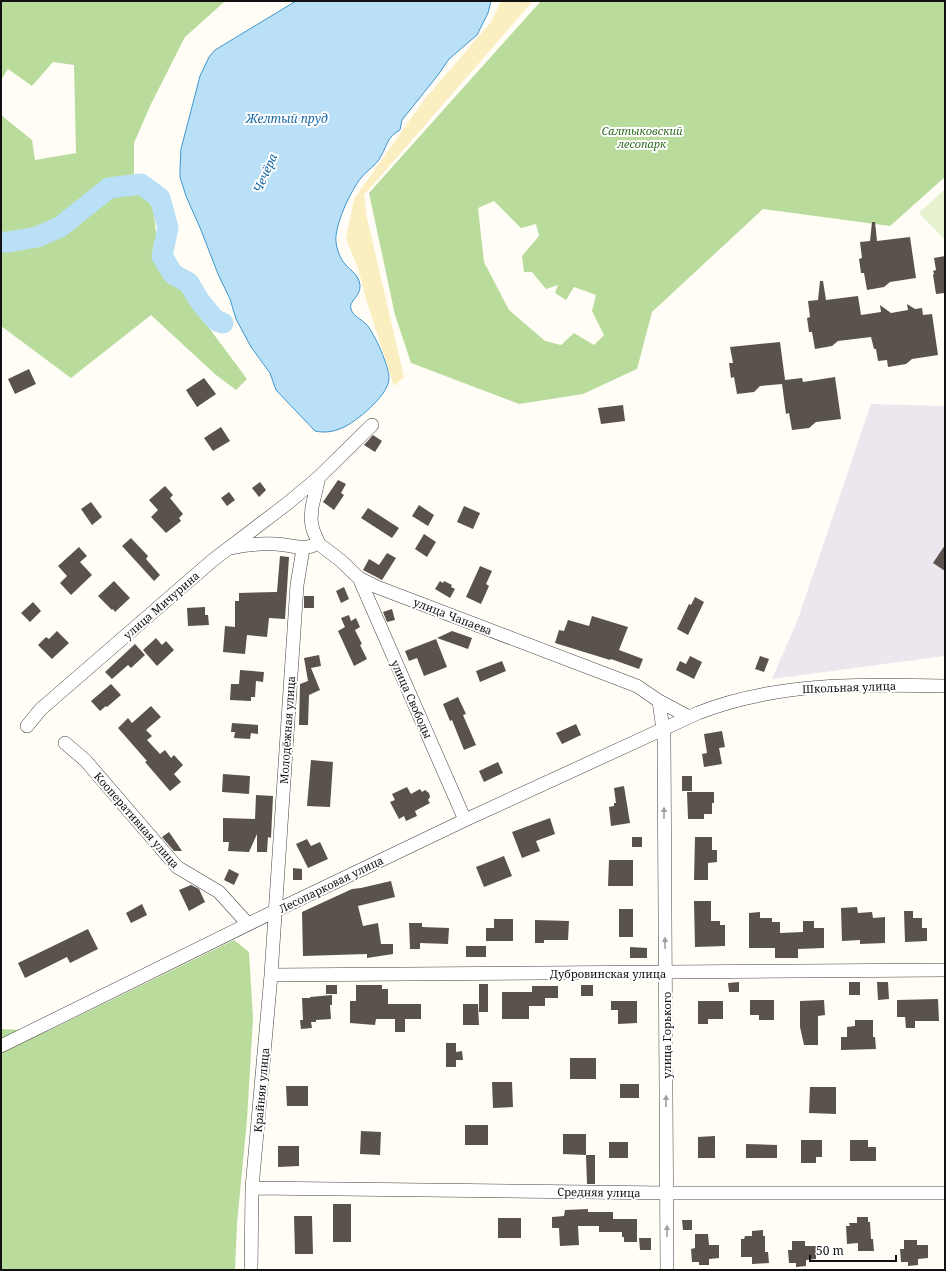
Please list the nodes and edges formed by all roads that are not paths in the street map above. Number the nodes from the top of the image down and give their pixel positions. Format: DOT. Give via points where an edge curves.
graph roads {
  1 [pos="372,425"];
  2 [pos="319,476"];
  3 [pos="319,544"];
  4 [pos="229,548"];
  5 [pos="304,549"];
  6 [pos="359,578"];
  7 [pos="945,686"];
  8 [pos="659,701"];
  9 [pos="689,717"];
  10 [pos="27,726"];
  11 [pos="664,729"];
  12 [pos="65,743"];
  13 [pos="464,820"];
  14 [pos="275,911"];
  15 [pos="248,924"];
  16 [pos="945,970"];
  17 [pos="665,973"];
  18 [pos="271,975"];
  19 [pos="1,1046"];
  20 [pos="252,1188"];
  21 [pos="667,1192"];
  22 [pos="945,1193"];
  23 [pos="251,1270"];
  24 [pos="668,1270"];
  1 -- 2 [label="street"];
  2 -- 3 [label="street" via="311,520"];
  2 -- 4 [label="street"];
  3 -- 5 [label="street"];
  3 -- 6 [label="street, улица Чапаева"];
  4 -- 5 [label="street, улица Мичурина" via="284,544"];
  4 -- 10 [label="street, улица Мичурина" via="41,709"];
  5 -- 14 [label="street, Молодёжная улица" via="297,585"];
  6 -- 8 [label="street, улица Чапаева" via="637,686"];
  6 -- 13 [label="street, улица Свободы"];
  7 -- 9 [label="street, Школьная улица" via="849,685 798,689 737,700"];
  8 -- 9 [label="street, улица Чапаева"];
  8 -- 11 [label="street"];
  9 -- 11 [label="street, Школьная улица"];
  11 -- 13 [label="street, Лесопарковая улица"];
  17 -- 11 [label="street, улица Горького, one-way"];
  12 -- 15 [label="street, Кооперативная улица" via="85,760 177,867 219,892"];
  13 -- 14 [label="street, Лесопарковая улица"];
  14 -- 15 [label="street, Лесопарковая улица"];
  14 -- 18 [label="street, Крайняя улица"];
  15 -- 19 [label="street, Лесопарковая улица"];
  16 -- 17 [label="street, Дубровинская улица"];
  17 -- 18 [label="street, Дубровинская улица"];
  21 -- 17 [label="street, улица Горького, one-way"];
  18 -- 20 [label="street, Крайняя улица"];
  20 -- 21 [label="street, Средняя улица"];
  20 -- 23 [label="street, Крайняя улица"];
  21 -- 22 [label="street, Средняя улица"];
  24 -- 21 [label="street, улица Горького, one-way"];
}
